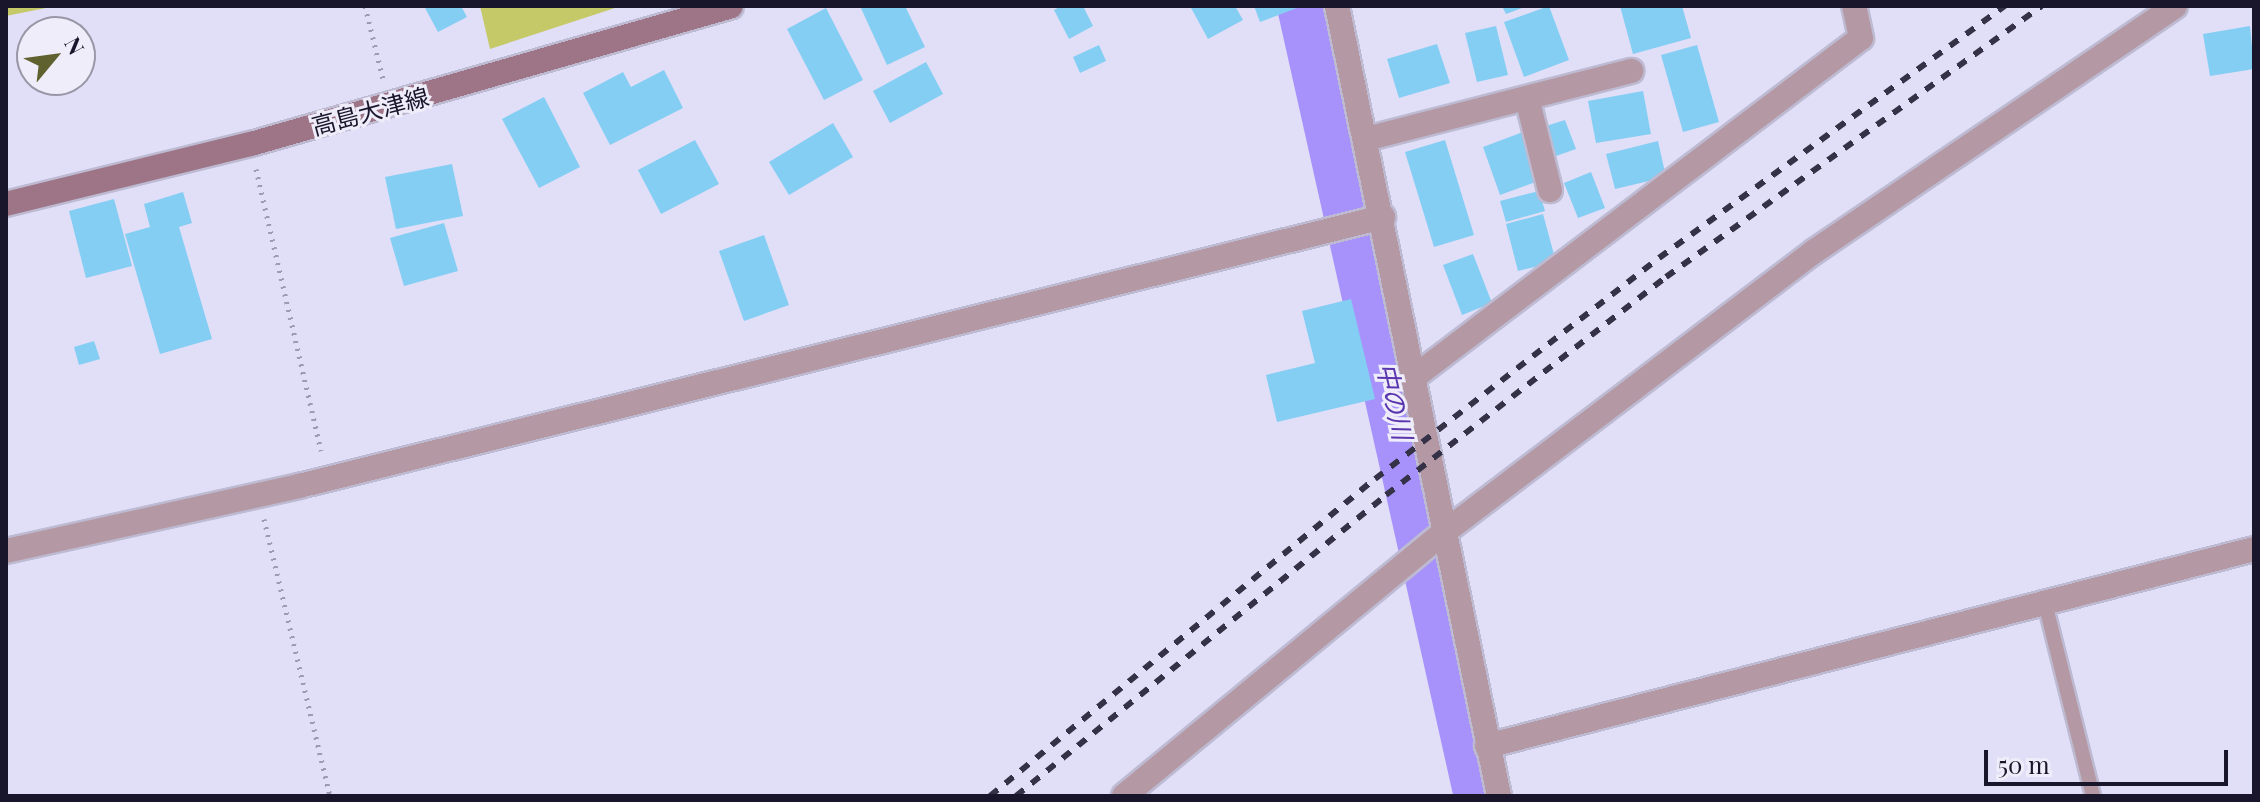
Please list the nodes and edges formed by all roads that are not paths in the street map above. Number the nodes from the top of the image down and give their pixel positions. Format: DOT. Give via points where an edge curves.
graph roads {
  1 [pos="731,6"];
  2 [pos="1337,6"];
  3 [pos="1854,6"];
  4 [pos="2175,6"];
  5 [pos="1631,71"];
  6 [pos="1527,98"];
  7 [pos="1366,139"];
  8 [pos="1550,190"];
  9 [pos="6,204"];
  10 [pos="1383,217"];
  11 [pos="1413,378"];
  12 [pos="1442,534"];
  13 [pos="2254,549"];
  14 [pos="6,551"];
  15 [pos="2045,603"];
  16 [pos="1487,746"];
  17 [pos="1124,796"];
  18 [pos="1499,796"];
  19 [pos="2093,796"];
  1 -- 9 [label="main road, 高島大津線" via="251,144"];
  2 -- 7 [label="street"];
  3 -- 11 [label="street" via="1861,38"];
  4 -- 12 [label="street" via="1815,251"];
  5 -- 6 [label="street"];
  6 -- 7 [label="street"];
  6 -- 8 [label="street"];
  7 -- 10 [label="street"];
  10 -- 11 [label="street"];
  10 -- 14 [label="street" via="327,479"];
  11 -- 12 [label="street"];
  12 -- 16 [label="street"];
  12 -- 17 [label="street"];
  13 -- 15 [label="street"];
  15 -- 16 [label="street"];
  15 -- 19 [label="lane"];
  16 -- 18 [label="street"];
}
